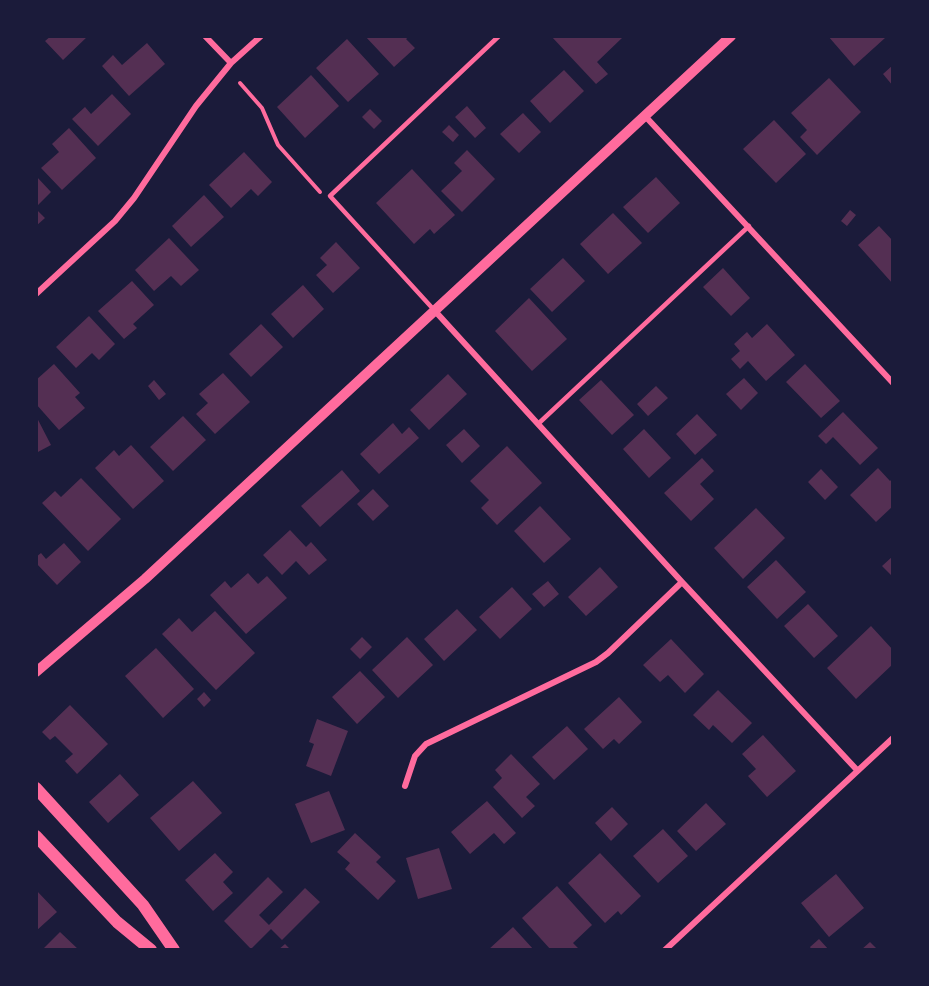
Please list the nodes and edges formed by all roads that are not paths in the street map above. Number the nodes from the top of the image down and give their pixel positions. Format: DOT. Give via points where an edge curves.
graph roads {
  1 [pos="205,36"];
  2 [pos="261,36"];
  3 [pos="499,36"];
  4 [pos="731,36"];
  5 [pos="231,63"];
  6 [pos="645,116"];
  7 [pos="749,226"];
  8 [pos="36,294"];
  9 [pos="435,311"];
  10 [pos="893,383"];
  11 [pos="538,424"];
  12 [pos="682,582"];
  13 [pos="36,672"];
  14 [pos="893,738"];
  15 [pos="857,770"];
  16 [pos="405,786"];
  17 [pos="36,788"];
  18 [pos="36,836"];
  19 [pos="151,950"];
  20 [pos="174,950"];
  21 [pos="665,950"];
  1 -- 5 [label="street"];
  2 -- 5 [label="street"];
  3 -- 9 [label="lane" via="330,196"];
  4 -- 6 [label="street"];
  5 -- 8 [label="street" via="196,106 134,198"];
  6 -- 7 [label="street"];
  6 -- 9 [label="street"];
  7 -- 10 [label="street"];
  7 -- 11 [label="lane"];
  9 -- 11 [label="street"];
  9 -- 13 [label="street" via="145,579"];
  11 -- 12 [label="street"];
  12 -- 15 [label="street"];
  12 -- 16 [label="street" via="596,662 426,744 415,756"];
  14 -- 15 [label="street"];
  15 -- 21 [label="street"];
  17 -- 20 [label="main road" via="143,905"];
  18 -- 19 [label="main road" via="117,922"];
}
